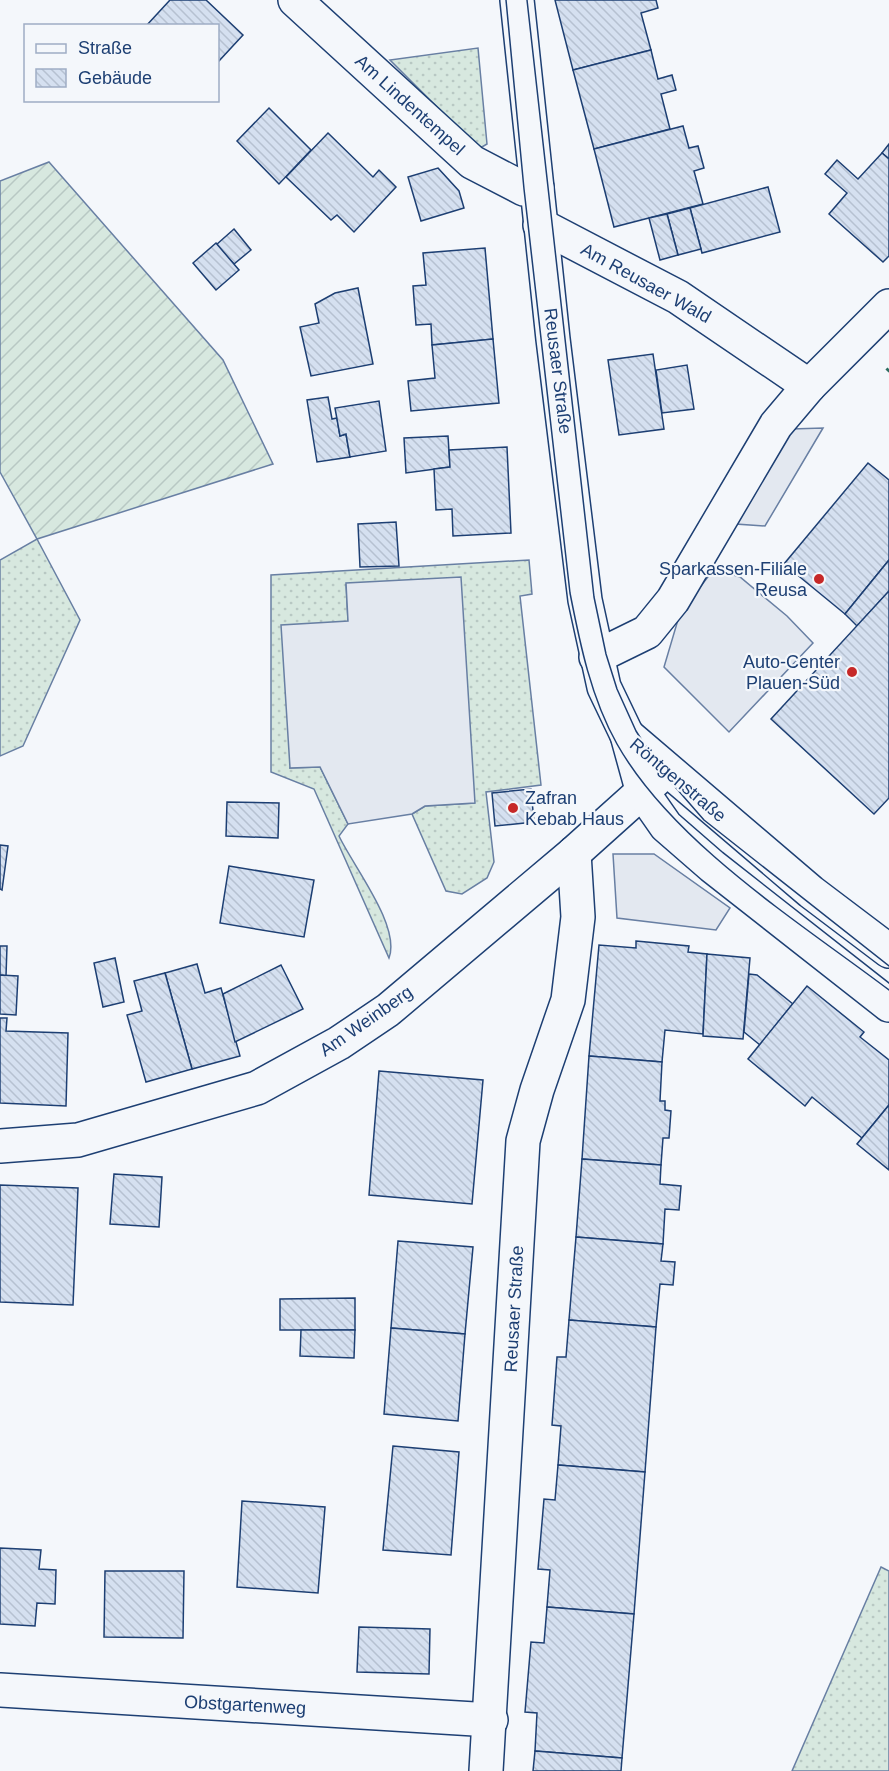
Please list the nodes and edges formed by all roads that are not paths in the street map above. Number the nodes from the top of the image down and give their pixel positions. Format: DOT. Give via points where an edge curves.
graph roads {
  1 [pos="296,0"];
  2 [pos="517,0"];
  3 [pos="537,188"];
  4 [pos="540,225"];
  5 [pos="889,306"];
  6 [pos="809,386"];
  7 [pos="596,657"];
  8 [pos="627,735"];
  9 [pos="668,769"];
  10 [pos="643,793"];
  11 [pos="574,853"];
  12 [pos="889,951"];
  13 [pos="889,1005"];
  14 [pos="0,1146"];
  15 [pos="0,1690"];
  16 [pos="490,1720"];
  17 [pos="486,1771"];
  1 -- 3 [label="street, Am Lindentempel" via="472,162 524,189"];
  2 -- 3 [label="street, Reusaer Straße"];
  3 -- 4 [label="street, Reusaer Straße"];
  4 -- 6 [label="street, Am Reusaer Wald" via="678,297"];
  4 -- 7 [label="street, Reusaer Straße" via="585,600"];
  5 -- 6 [label="street"];
  6 -- 7 [label="street" via="776,425 673,600 647,632"];
  7 -- 8 [label="street, Reusaer Straße" via="604,687"];
  8 -- 9 [label="street, Röntgenstraße"];
  8 -- 10 [label="street, Röntgenstraße"];
  9 -- 10 [label="street, Am Weinberg"];
  9 -- 12 [label="street, Röntgenstraße" via="812,892"];
  10 -- 11 [label="street, Am Weinberg"];
  10 -- 13 [label="street, Röntgenstraße" via="666,826 712,866"];
  11 -- 14 [label="street, Am Weinberg" via="388,1010 339,1043 257,1088 78,1140"];
  11 -- 16 [label="street, Reusaer Straße" via="578,917 568,1000 524,1141"];
  15 -- 16 [label="street, Obstgartenweg"];
  16 -- 17 [label="street, Reusaer Straße"];
}
